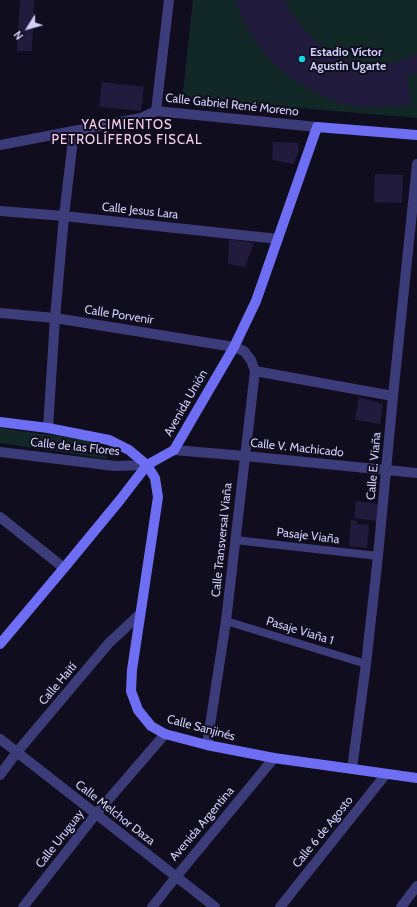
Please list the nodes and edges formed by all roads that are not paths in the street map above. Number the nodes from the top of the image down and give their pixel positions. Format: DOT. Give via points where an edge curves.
graph roads {
  1 [pos="169,0"];
  2 [pos="156,111"];
  3 [pos="317,127"];
  4 [pos="74,131"];
  5 [pos="417,135"];
  6 [pos="0,145"];
  7 [pos="417,164"];
  8 [pos="0,211"];
  9 [pos="64,216"];
  10 [pos="278,239"];
  11 [pos="0,312"];
  12 [pos="55,318"];
  13 [pos="234,347"];
  14 [pos="255,371"];
  15 [pos="393,396"];
  16 [pos="0,422"];
  17 [pos="48,428"];
  18 [pos="174,450"];
  19 [pos="0,452"];
  20 [pos="245,456"];
  21 [pos="147,465"];
  22 [pos="387,471"];
  23 [pos="417,473"];
  24 [pos="0,518"];
  25 [pos="235,540"];
  26 [pos="378,556"];
  27 [pos="64,568"];
  28 [pos="140,614"];
  29 [pos="226,621"];
  30 [pos="0,644"];
  31 [pos="366,664"];
  32 [pos="165,734"];
  33 [pos="0,739"];
  34 [pos="207,745"];
  35 [pos="17,752"];
  36 [pos="274,758"];
  37 [pos="352,769"];
  38 [pos="386,774"];
  39 [pos="0,775"];
  40 [pos="417,778"];
  41 [pos="96,814"];
  42 [pos="176,876"];
  43 [pos="417,886"];
  44 [pos="23,907"];
  45 [pos="152,907"];
  46 [pos="215,907"];
  47 [pos="280,907"];
  48 [pos="401,907"];
  1 -- 2 [label="street"];
  2 -- 3 [label="street, Calle Gabriel René Moreno"];
  2 -- 4 [label="street, Calle Gabriel René Moreno" via="141,118"];
  3 -- 5 [label="street, Calle Gabriel René Moreno"];
  3 -- 10 [label="street, Avenida Unión"];
  4 -- 6 [label="street, Calle Gabriel René Moreno"];
  4 -- 9 [label="street"];
  7 -- 15 [label="street, Calle E. Viaña"];
  8 -- 9 [label="street, Calle Jesus Lara"];
  9 -- 10 [label="street, Calle Jesus Lara"];
  9 -- 12 [label="street"];
  10 -- 13 [label="street, Avenida Unión" via="256,301"];
  11 -- 12 [label="street, Calle Porvenir"];
  12 -- 13 [label="street, Calle Porvenir"];
  12 -- 17 [label="street"];
  13 -- 14 [label="street" via="244,351"];
  13 -- 18 [label="street, Avenida Unión"];
  14 -- 15 [label="street"];
  14 -- 20 [label="street, Calle Transversal Viaña"];
  15 -- 22 [label="street, Calle E. Viaña"];
  16 -- 17 [label="street"];
  17 -- 21 [label="street" via="109,440 130,450"];
  18 -- 20 [label="street, Calle V. Machicado"];
  18 -- 21 [label="street, Avenida Unión"];
  19 -- 21 [label="street, Calle de las Flores" via="115,466"];
  20 -- 22 [label="street, Calle V. Machicado"];
  20 -- 25 [label="street, Calle Transversal Viaña"];
  21 -- 27 [label="street, Avenida Unión"];
  21 -- 28 [label="street, Calle Sanjinés" via="155,478 158,497"];
  22 -- 23 [label="street, Calle V. Machicado"];
  22 -- 26 [label="street, Calle E. Viaña"];
  24 -- 27 [label="street"];
  25 -- 26 [label="lane, Pasaje Viaña"];
  25 -- 29 [label="street, Calle Transversal Viaña"];
  26 -- 31 [label="street, Calle E. Viaña"];
  27 -- 30 [label="street, Avenida Unión"];
  28 -- 32 [label="street, Calle Sanjinés" via="131,691 138,710 151,726"];
  28 -- 35 [label="street, Calle Haití" via="109,643"];
  29 -- 31 [label="lane, Pasaje Viaña 1"];
  29 -- 34 [label="street, Calle Transversal Viaña"];
  31 -- 37 [label="street, Calle E. Viaña"];
  32 -- 34 [label="street, Calle Sanjinés"];
  32 -- 41 [label="street, Calle Uruguay"];
  33 -- 35 [label="street, Calle Melchor Daza"];
  34 -- 36 [label="street, Calle Sanjinés"];
  35 -- 39 [label="street, Calle Haití"];
  35 -- 41 [label="street, Calle Melchor Daza"];
  36 -- 37 [label="street, Calle Sanjinés"];
  36 -- 42 [label="street, Avenida Argentina"];
  37 -- 38 [label="street, Calle Sanjinés"];
  38 -- 40 [label="street, Calle Sanjinés"];
  38 -- 47 [label="street, Calle 6 de Agosto"];
  41 -- 42 [label="street, Calle Melchor Daza"];
  41 -- 44 [label="street, Calle Uruguay"];
  42 -- 45 [label="street, Avenida Argentina"];
  42 -- 46 [label="street, Calle Melchor Daza"];
  43 -- 48 [label="street"];
}
